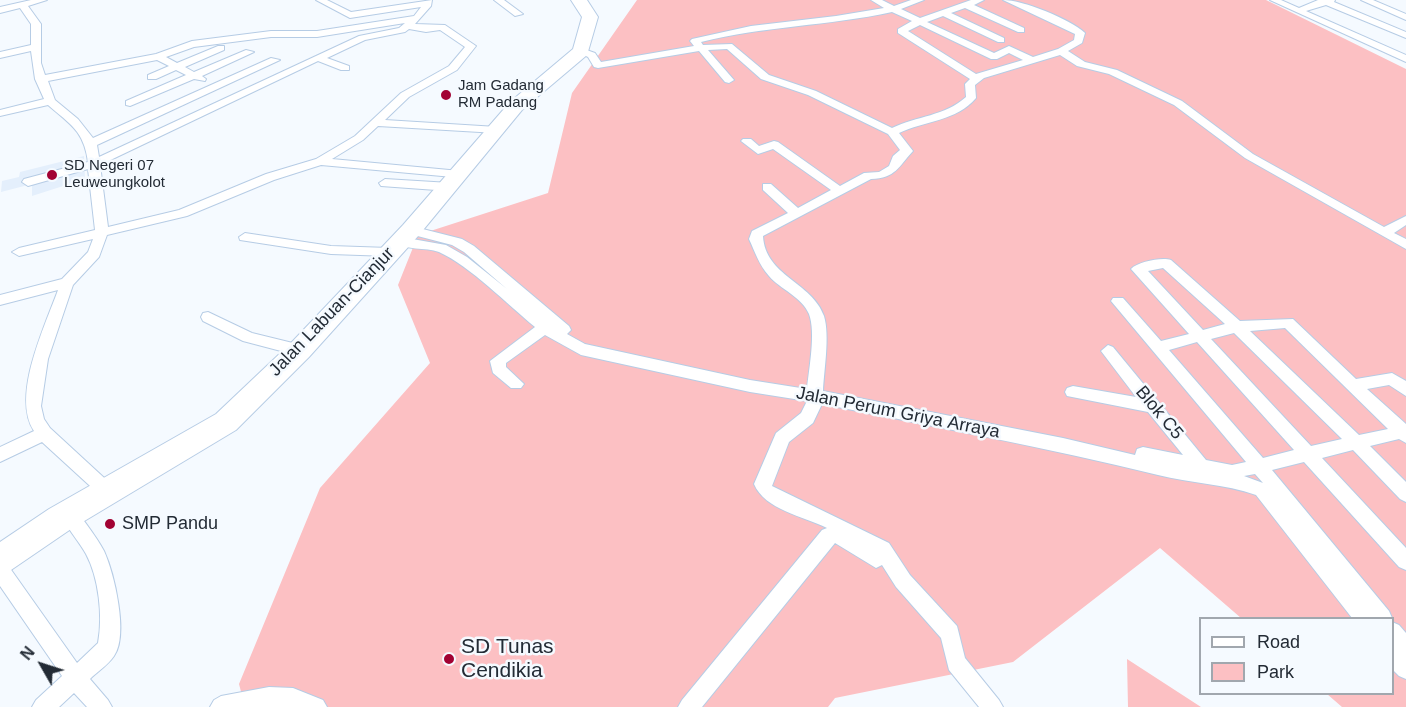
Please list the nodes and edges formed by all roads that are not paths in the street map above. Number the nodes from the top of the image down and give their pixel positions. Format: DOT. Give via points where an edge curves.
graph roads {
  1 [pos="320,0"];
  2 [pos="498,0"];
  3 [pos="579,0"];
  4 [pos="875,0"];
  5 [pos="920,0"];
  6 [pos="980,0"];
  7 [pos="1007,0"];
  8 [pos="1275,0"];
  9 [pos="1365,0"];
  10 [pos="1397,0"];
  11 [pos="38,1"];
  12 [pos="1326,1"];
  13 [pos="428,2"];
  14 [pos="22,5"];
  15 [pos="966,5"];
  16 [pos="1380,6"];
  17 [pos="897,9"];
  18 [pos="0,10"];
  19 [pos="1298,11"];
  20 [pos="944,13"];
  21 [pos="518,14"];
  22 [pos="1406,17"];
  23 [pos="418,18"];
  24 [pos="920,21"];
  25 [pos="409,26"];
  26 [pos="1021,30"];
  27 [pos="1406,36"];
  28 [pos="1000,40"];
  29 [pos="35,47"];
  30 [pos="221,48"];
  31 [pos="699,48"];
  32 [pos="581,51"];
  33 [pos="1061,51"];
  34 [pos="249,52"];
  35 [pos="0,55"];
  36 [pos="158,57"];
  37 [pos="318,58"];
  38 [pos="1406,59"];
  39 [pos="275,60"];
  40 [pos="1032,60"];
  41 [pos="176,66"];
  42 [pos="345,68"];
  43 [pos="194,75"];
  44 [pos="152,77"];
  45 [pos="976,78"];
  46 [pos="40,80"];
  47 [pos="729,80"];
  48 [pos="216,87"];
  49 [pos="234,96"];
  50 [pos="50,101"];
  51 [pos="130,103"];
  52 [pos="0,113"];
  53 [pos="378,123"];
  54 [pos="498,130"];
  55 [pos="892,132"];
  56 [pos="747,141"];
  57 [pos="91,143"];
  58 [pos="320,161"];
  59 [pos="93,164"];
  60 [pos="455,181"];
  61 [pos="28,182"];
  62 [pos="385,183"];
  63 [pos="767,186"];
  64 [pos="840,191"];
  65 [pos="796,213"];
  66 [pos="1406,220"];
  67 [pos="102,231"];
  68 [pos="1384,233"];
  69 [pos="245,237"];
  70 [pos="400,241"];
  71 [pos="1406,244"];
  72 [pos="19,252"];
  73 [pos="67,283"];
  74 [pos="0,300"];
  75 [pos="1118,301"];
  76 [pos="208,317"];
  77 [pos="549,324"];
  78 [pos="1239,326"];
  79 [pos="1200,335"];
  80 [pos="1158,347"];
  81 [pos="300,350"];
  82 [pos="1108,351"];
  83 [pos="516,384"];
  84 [pos="1353,385"];
  85 [pos="1406,390"];
  86 [pos="815,392"];
  87 [pos="1073,393"];
  88 [pos="1152,406"];
  89 [pos="917,408"];
  90 [pos="933,421"];
  91 [pos="1404,432"];
  92 [pos="44,433"];
  93 [pos="1059,436"];
  94 [pos="1035,440"];
  95 [pos="1356,443"];
  96 [pos="1310,454"];
  97 [pos="0,455"];
  98 [pos="1258,467"];
  99 [pos="1204,471"];
  100 [pos="107,491"];
  101 [pos="1406,494"];
  102 [pos="69,514"];
  103 [pos="876,559"];
  104 [pos="0,560"];
  105 [pos="1406,561"];
  106 [pos="0,570"];
  107 [pos="1363,617"];
  108 [pos="1381,617"];
  109 [pos="1399,643"];
  110 [pos="1406,669"];
  111 [pos="75,678"];
  112 [pos="43,707"];
  113 [pos="101,707"];
  114 [pos="221,707"];
  115 [pos="316,707"];
  116 [pos="689,707"];
  117 [pos="992,707"];
  1 -- 13 [label="street" via="350,15"];
  2 -- 21 [label="street"];
  3 -- 32 [label="highway" via="590,17"];
  4 -- 17 [label="street"];
  5 -- 17 [label="street"];
  6 -- 15 [label="street"];
  7 -- 33 [label="street" via="1080,33 1079,40"];
  8 -- 19 [label="street"];
  9 -- 16 [label="street"];
  10 -- 16 [label="street"];
  11 -- 14 [label="street"];
  12 -- 19 [label="street"];
  12 -- 27 [label="street"];
  13 -- 23 [label="street"];
  14 -- 18 [label="street"];
  14 -- 29 [label="street" via="36,24"];
  15 -- 20 [label="street"];
  15 -- 26 [label="street"];
  16 -- 22 [label="street"];
  17 -- 24 [label="street"];
  17 -- 31 [label="street" via="798,25 747,28 695,40"];
  19 -- 38 [label="street"];
  20 -- 24 [label="street"];
  20 -- 28 [label="street"];
  23 -- 25 [label="street"];
  23 -- 36 [label="street" via="317,34 270,34 192,44"];
  24 -- 40 [label="street" via="994,57 1009,49"];
  24 -- 45 [label="street" via="901,32"];
  25 -- 37 [label="street" via="362,38"];
  25 -- 53 [label="street" via="442,27 471,46 453,68 405,96"];
  29 -- 35 [label="street"];
  29 -- 46 [label="street"];
  30 -- 41 [label="street"];
  31 -- 32 [label="street" via="601,65"];
  31 -- 47 [label="street"];
  31 -- 55 [label="street" via="729,46 765,77 812,93"];
  32 -- 54 [label="highway, Jalan Labuan-Cianjur" via="523,99"];
  33 -- 40 [label="street"];
  33 -- 68 [label="street" via="1081,64 1113,72 1178,103 1248,156"];
  34 -- 43 [label="street"];
  36 -- 41 [label="street"];
  36 -- 46 [label="street"];
  37 -- 42 [label="street"];
  37 -- 49 [label="street"];
  39 -- 48 [label="street"];
  40 -- 45 [label="street"];
  41 -- 43 [label="street"];
  41 -- 44 [label="street"];
  43 -- 48 [label="street"];
  43 -- 51 [label="street"];
  45 -- 55 [label="street" via="970,84 971,98 955,111"];
  46 -- 50 [label="street"];
  48 -- 49 [label="street"];
  48 -- 57 [label="street"];
  49 -- 59 [label="street"];
  50 -- 52 [label="street"];
  50 -- 57 [label="street" via="74,121"];
  53 -- 54 [label="street"];
  53 -- 58 [label="street"];
  54 -- 60 [label="highway, Jalan Labuan-Cianjur"];
  55 -- 64 [label="street" via="907,151 897,158 897,165"];
  56 -- 64 [label="street" via="758,151 774,144"];
  57 -- 59 [label="street"];
  58 -- 60 [label="street"];
  58 -- 67 [label="street" via="183,213"];
  59 -- 61 [label="street"];
  59 -- 67 [label="street"];
  60 -- 62 [label="street"];
  60 -- 70 [label="highway, Jalan Labuan-Cianjur"];
  63 -- 65 [label="street"];
  64 -- 65 [label="street"];
  65 -- 86 [label="street" via="762,230 756,239 768,267 806,298 817,313"];
  66 -- 68 [label="street"];
  67 -- 72 [label="street"];
  67 -- 73 [label="street" via="94,254"];
  68 -- 71 [label="street"];
  69 -- 70 [label="street" via="331,250"];
  70 -- 77 [label="street" via="457,242 529,298"];
  70 -- 81 [label="highway, Jalan Labuan-Cianjur"];
  73 -- 74 [label="street"];
  73 -- 92 [label="street" via="40,359 36,384 33,406 36,422"];
  75 -- 80 [label="street"];
  76 -- 81 [label="street" via="248,337"];
  77 -- 83 [label="street" via="498,361 498,369"];
  77 -- 86 [label="street" via="630,353"];
  78 -- 79 [label="street"];
  78 -- 79 [label="street" via="1166,263 1138,269"];
  78 -- 84 [label="street" via="1288,324"];
  78 -- 95 [label="street"];
  79 -- 80 [label="street"];
  79 -- 96 [label="street"];
  80 -- 98 [label="street"];
  81 -- 100 [label="highway, Jalan Labuan-Cianjur" via="226,422"];
  82 -- 88 [label="street, Blok C5"];
  84 -- 85 [label="street" via="1392,379"];
  84 -- 91 [label="street"];
  86 -- 89 [label="street"];
  86 -- 90 [label="street, Jalan Perum Griya Arraya"];
  86 -- 117 [label="street" via="814,408 807,418 782,438 763,484 766,491 882,549 903,581 950,633 956,663"];
  87 -- 88 [label="street"];
  88 -- 99 [label="street, Blok C5"];
  89 -- 90 [label="street"];
  89 -- 93 [label="street"];
  90 -- 94 [label="street, Jalan Perum Griya Arraya"];
  91 -- 95 [label="street"];
  92 -- 97 [label="street"];
  92 -- 100 [label="street"];
  93 -- 94 [label="street"];
  93 -- 99 [label="street"];
  94 -- 99 [label="street, Jalan Perum Griya Arraya"];
  95 -- 96 [label="street"];
  95 -- 101 [label="street"];
  96 -- 98 [label="street"];
  96 -- 105 [label="street"];
  98 -- 99 [label="street" via="1232,472"];
  98 -- 108 [label="street"];
  99 -- 107 [label="street, Jalan Perum Griya Arraya" via="1262,490"];
  100 -- 102 [label="highway, Jalan Labuan-Cianjur"];
  102 -- 104 [label="highway, Jalan Labuan-Cianjur"];
  102 -- 111 [label="street" via="99,561 111,639 107,649"];
  103 -- 116 [label="street" via="837,534 828,536"];
  106 -- 111 [label="street"];
  109 -- 110 [label="street"];
  111 -- 112 [label="street"];
  111 -- 113 [label="street"];
  114 -- 115 [label="street" via="273,696"];
}
